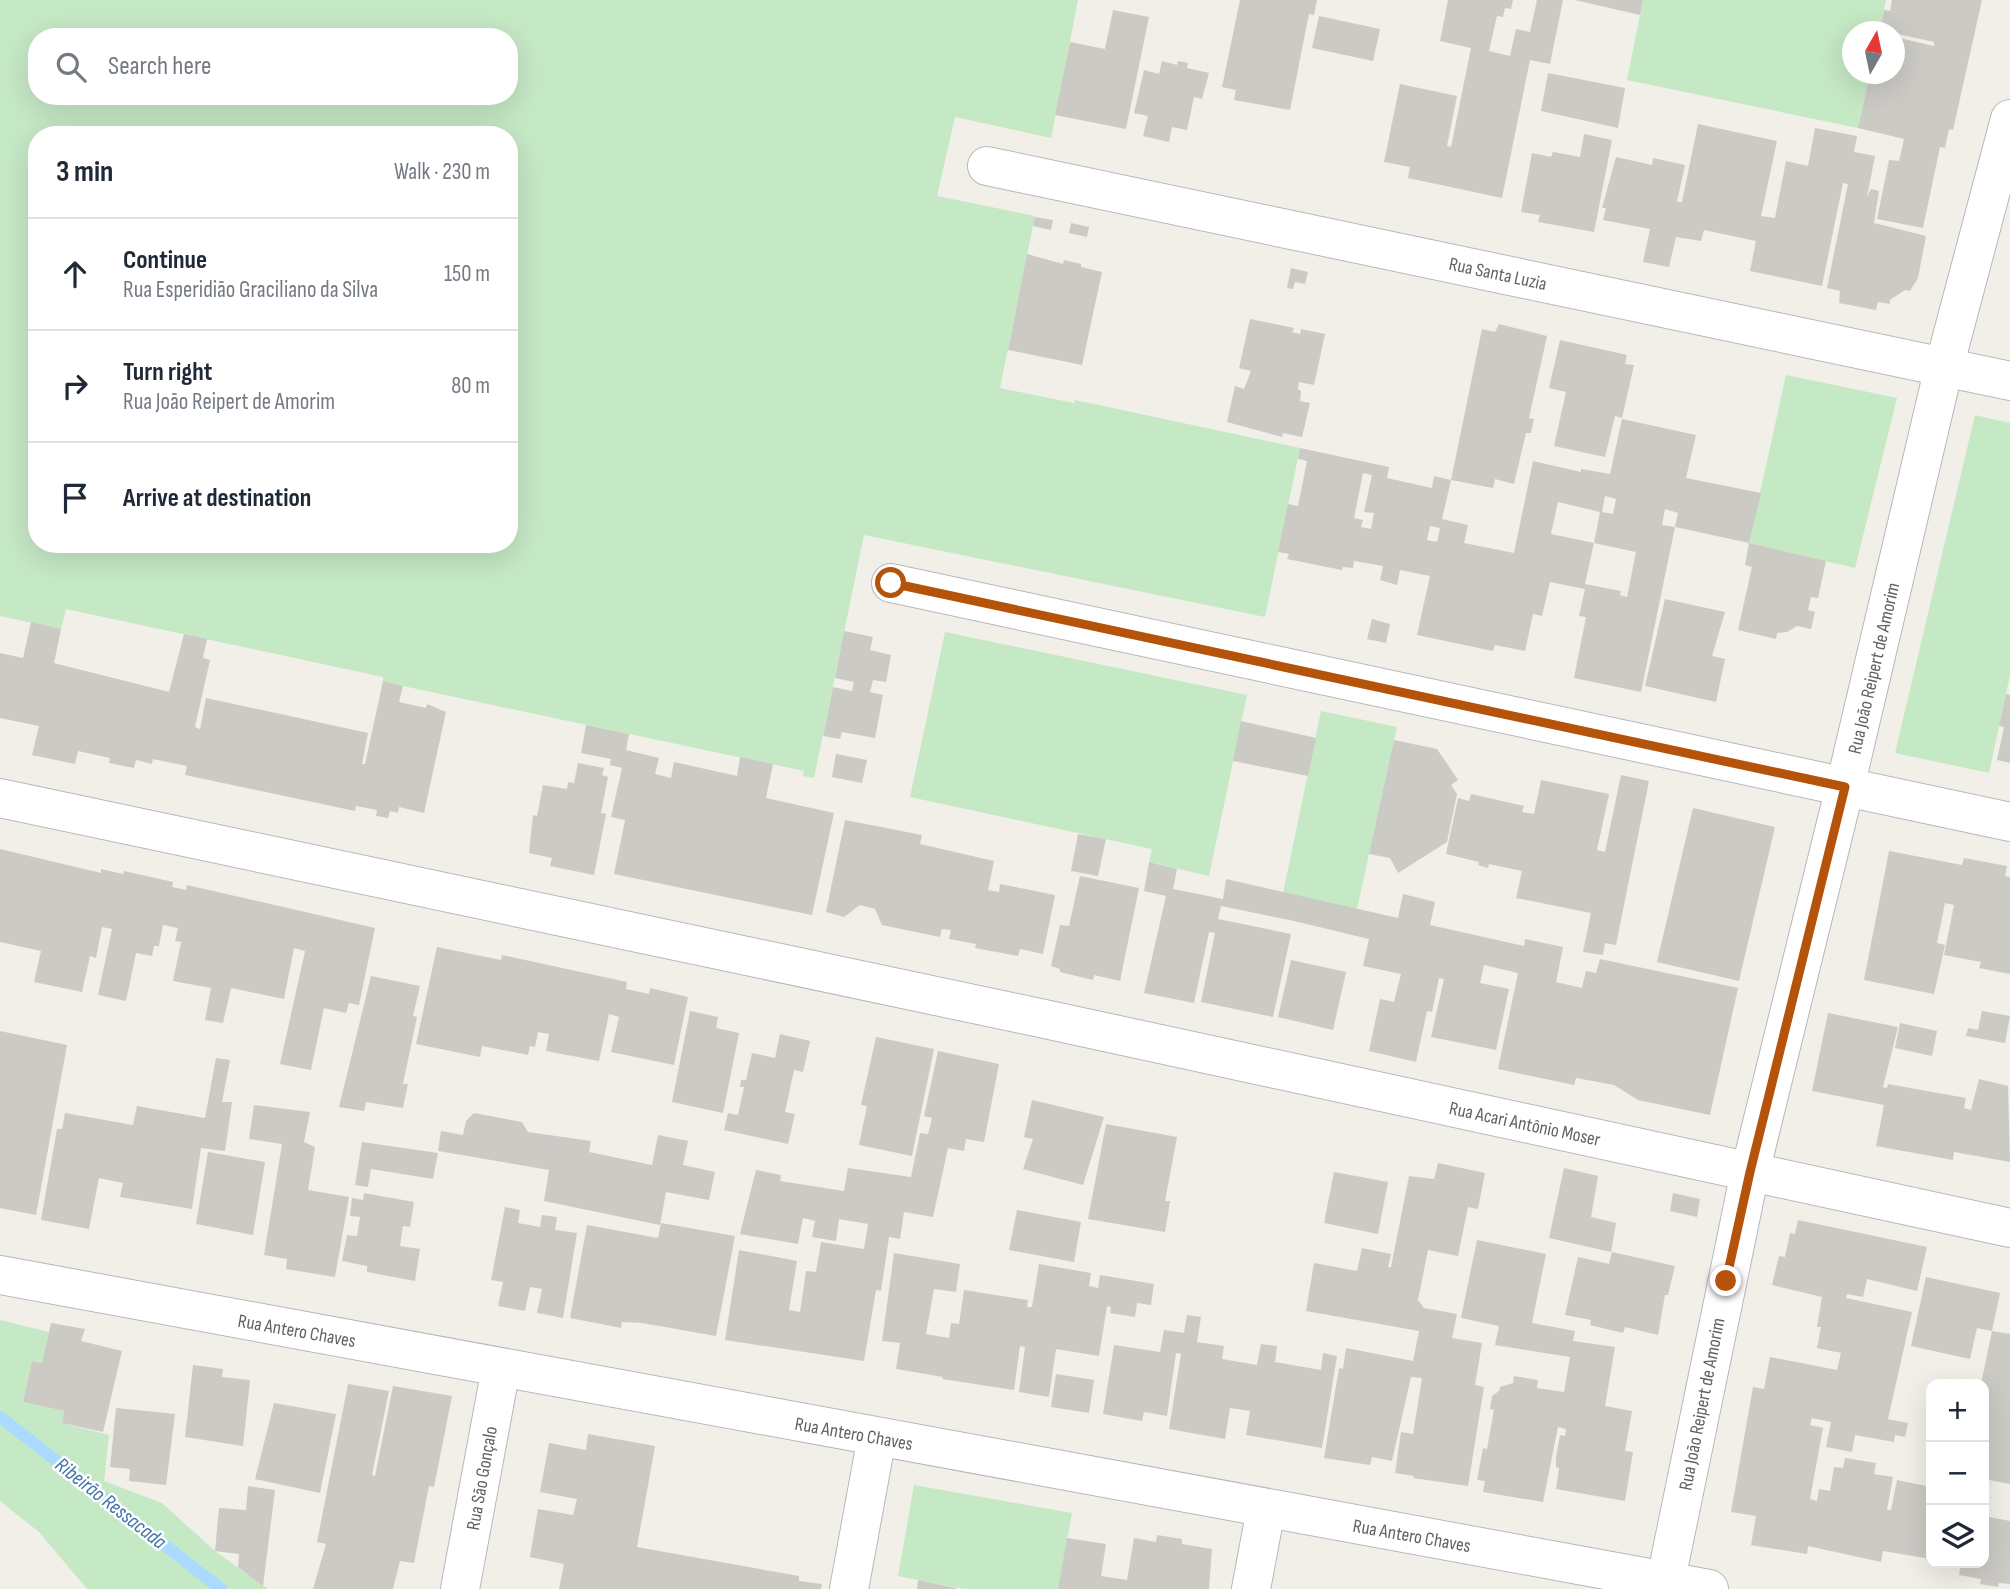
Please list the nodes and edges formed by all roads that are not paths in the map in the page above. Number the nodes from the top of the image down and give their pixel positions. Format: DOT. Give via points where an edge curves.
graph roads {
  1 [pos="2010,119"];
  2 [pos="986,166"];
  3 [pos="1944,367"];
  4 [pos="2010,381"];
  5 [pos="891,583"];
  6 [pos="1845,787"];
  7 [pos="0,798"];
  8 [pos="2010,822"];
  9 [pos="1750,1172"];
  10 [pos="2010,1228"];
  11 [pos="0,1275"];
  12 [pos="501,1368"];
  13 [pos="877,1437"];
  14 [pos="1266,1509"];
  15 [pos="1664,1585"];
  16 [pos="460,1589"];
  17 [pos="849,1589"];
  18 [pos="1251,1589"];
  19 [pos="1709,1589"];
  1 -- 3 [label="street, Rua João Reipert de Amorim"];
  2 -- 3 [label="street, Rua Santa Luzia"];
  3 -- 4 [label="street, Rua Santa Luzia"];
  3 -- 6 [label="street, Rua João Reipert de Amorim"];
  5 -- 6 [label="street"];
  6 -- 8 [label="street"];
  6 -- 9 [label="street, Rua João Reipert de Amorim"];
  7 -- 9 [label="street, Rua Acari Antônio Moser"];
  9 -- 10 [label="street, Rua Acari Antônio Moser"];
  9 -- 15 [label="street, Rua João Reipert de Amorim"];
  11 -- 12 [label="street, Rua Antero Chaves"];
  12 -- 13 [label="street, Rua Antero Chaves"];
  12 -- 16 [label="street, Rua São Gonçalo"];
  13 -- 14 [label="street, Rua Antero Chaves"];
  13 -- 17 [label="street"];
  14 -- 15 [label="street, Rua Antero Chaves"];
  14 -- 18 [label="street"];
  15 -- 19 [label="street, Rua Antero Chaves"];
}
